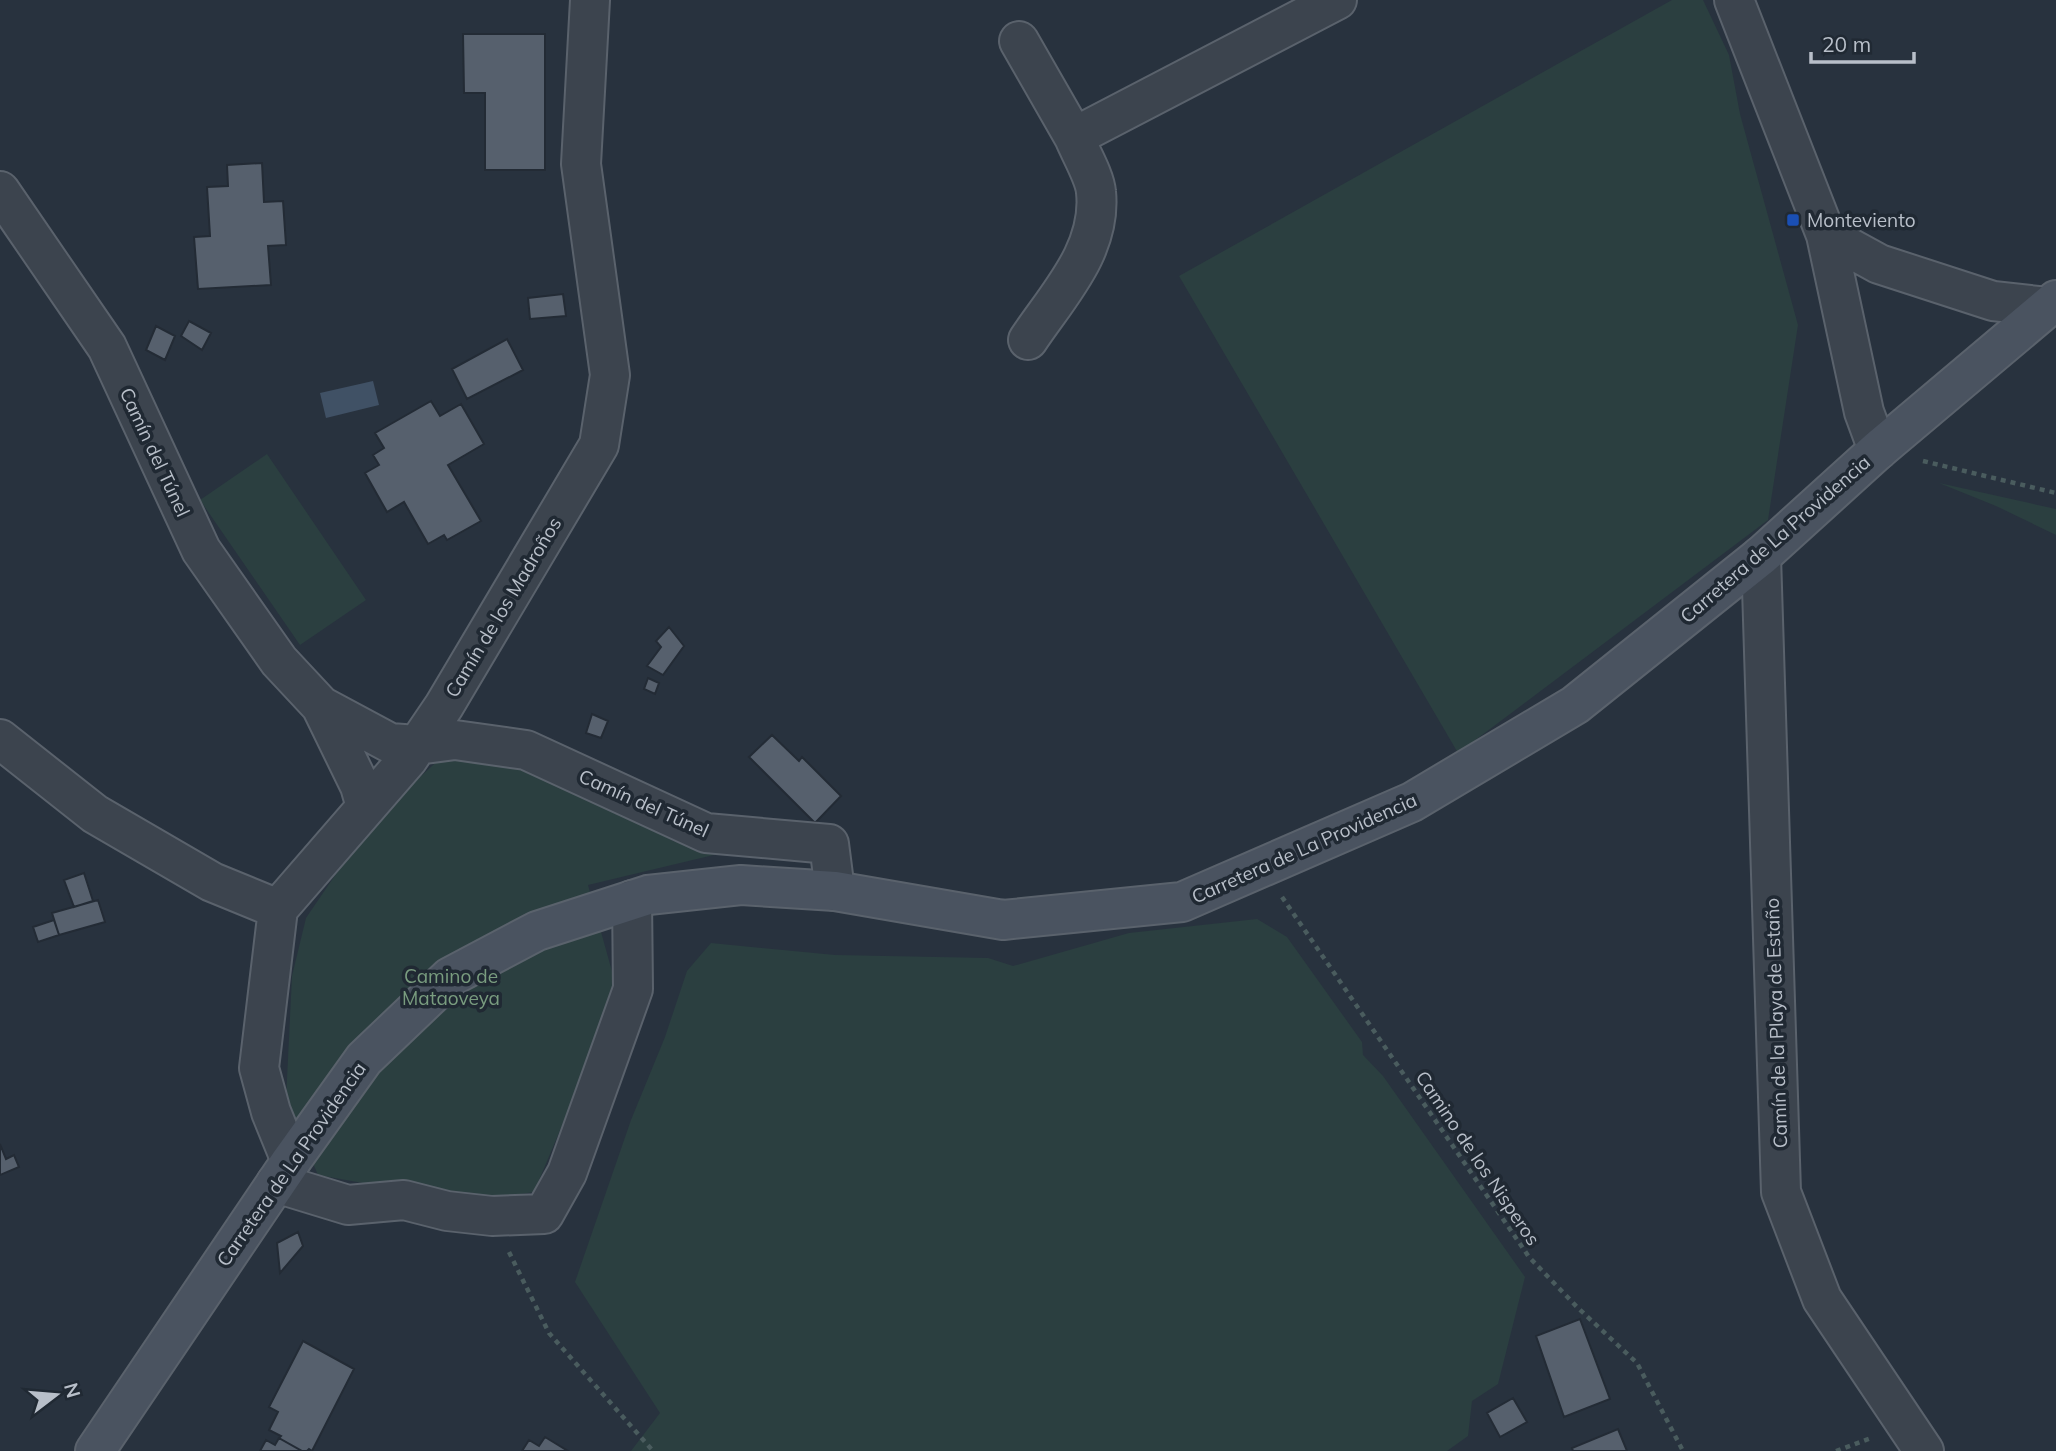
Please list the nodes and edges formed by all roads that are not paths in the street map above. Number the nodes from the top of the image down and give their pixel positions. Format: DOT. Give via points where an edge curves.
graph roads {
  1 [pos="590,0"];
  2 [pos="1337,0"];
  3 [pos="1734,0"];
  4 [pos="1019,41"];
  5 [pos="1074,137"];
  6 [pos="0,191"];
  7 [pos="1826,235"];
  8 [pos="2052,304"];
  9 [pos="1028,340"];
  10 [pos="1878,450"];
  11 [pos="1761,556"];
  12 [pos="320,706"];
  13 [pos="0,739"];
  14 [pos="417,745"];
  15 [pos="366,807"];
  16 [pos="835,891"];
  17 [pos="632,900"];
  18 [pos="278,909"];
  19 [pos="283,1172"];
  20 [pos="95,1451"];
  21 [pos="1924,1451"];
  1 -- 14 [label="street, Camín de los Madroños" via="581,164 610,375 599,445"];
  2 -- 5 [label="street"];
  3 -- 7 [label="street"];
  4 -- 5 [label="street"];
  5 -- 9 [label="street" via="1096,190 1094,235 1080,265"];
  6 -- 12 [label="street, Camín del Túnel" via="107,346 201,550 279,661"];
  7 -- 8 [label="street" via="1880,264 1993,301"];
  7 -- 10 [label="street" via="1864,412"];
  8 -- 10 [label="street, Carretera de La Providencia"];
  10 -- 11 [label="street, Carretera de La Providencia"];
  11 -- 16 [label="street, Carretera de La Providencia" via="1575,705 1412,802 1181,902 1003,920"];
  11 -- 21 [label="street, Camín de la Playa de Estaño" via="1781,1192 1822,1298"];
  12 -- 14 [label="street" via="390,743"];
  12 -- 15 [label="street"];
  13 -- 18 [label="street" via="95,814 212,882"];
  14 -- 15 [label="street, Camín de los Madroños"];
  14 -- 16 [label="street, Camín del Túnel" via="455,740 526,750 705,833 828,844"];
  15 -- 18 [label="street, Camín de los Madroños"];
  16 -- 17 [label="street, Carretera de La Providencia" via="741,885"];
  17 -- 19 [label="street, Carretera de La Providencia" via="537,931 450,977 364,1059"];
  17 -- 19 [label="street" via="633,989 567,1173 544,1213 492,1216 447,1212 404,1200 348,1205"];
  18 -- 19 [label="street" via="259,1068"];
  19 -- 20 [label="street, Carretera de La Providencia"];
}
